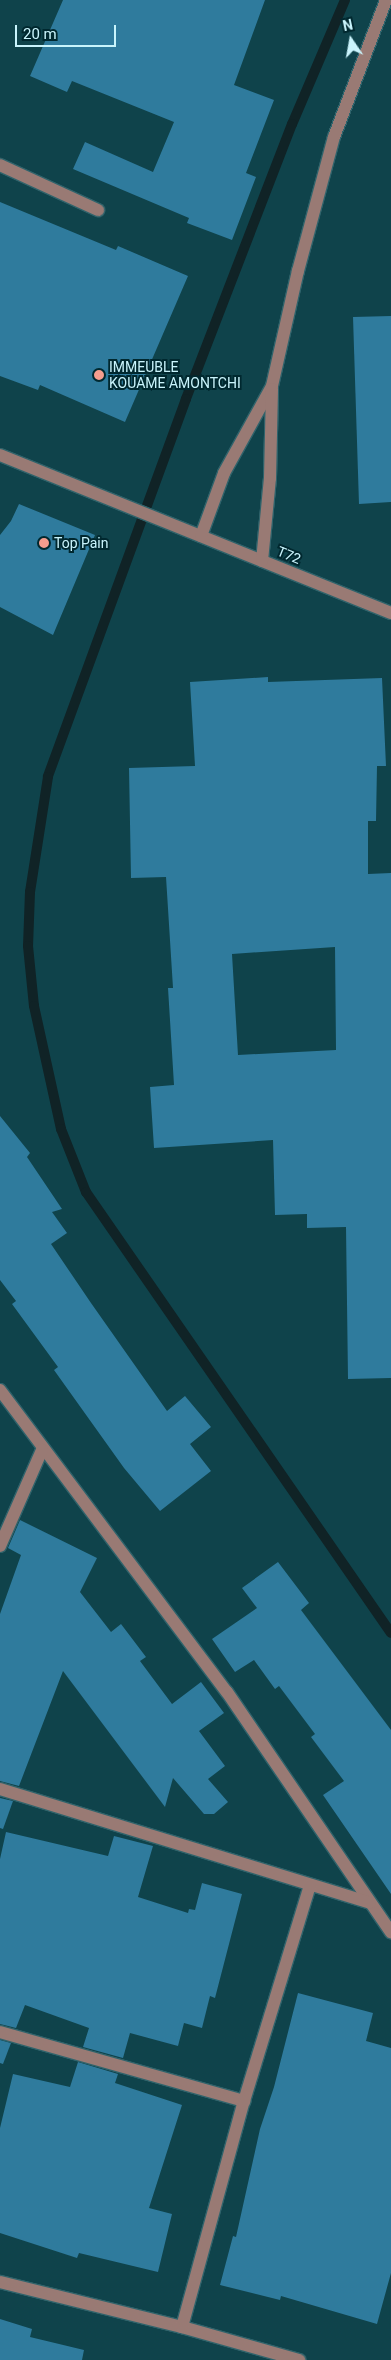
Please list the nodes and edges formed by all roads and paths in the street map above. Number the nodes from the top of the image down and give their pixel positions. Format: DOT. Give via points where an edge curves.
graph roads {
  1 [pos="386,0"];
  2 [pos="0,165"];
  3 [pos="98,210"];
  4 [pos="272,386"];
  5 [pos="0,455"];
  6 [pos="201,536"];
  7 [pos="262,561"];
  8 [pos="391,613"];
  9 [pos="0,1390"];
  10 [pos="6,1404"];
  11 [pos="42,1450"];
  12 [pos="0,1546"];
  13 [pos="0,1789"];
  14 [pos="310,1885"];
  15 [pos="370,1903"];
  16 [pos="391,1932"];
  17 [pos="0,2032"];
  18 [pos="244,2100"];
  19 [pos="0,2282"];
  20 [pos="182,2327"];
  21 [pos="298,2360"];
  1 -- 4 [label="street" via="334,137 298,271"];
  2 -- 3 [label="street"];
  4 -- 6 [label="street" via="224,473"];
  4 -- 7 [label="street" via="270,478"];
  5 -- 6 [label="street, T72"];
  6 -- 7 [label="street, T72"];
  7 -- 8 [label="street, T72"];
  9 -- 10 [label="street"];
  10 -- 11 [label="street"];
  11 -- 12 [label="street"];
  11 -- 15 [label="street" via="140,1572 227,1692"];
  13 -- 14 [label="street"];
  14 -- 15 [label="street"];
  14 -- 18 [label="street"];
  15 -- 16 [label="street"];
  17 -- 18 [label="street"];
  18 -- 20 [label="street"];
  19 -- 20 [label="street"];
  20 -- 21 [label="street"];
}
